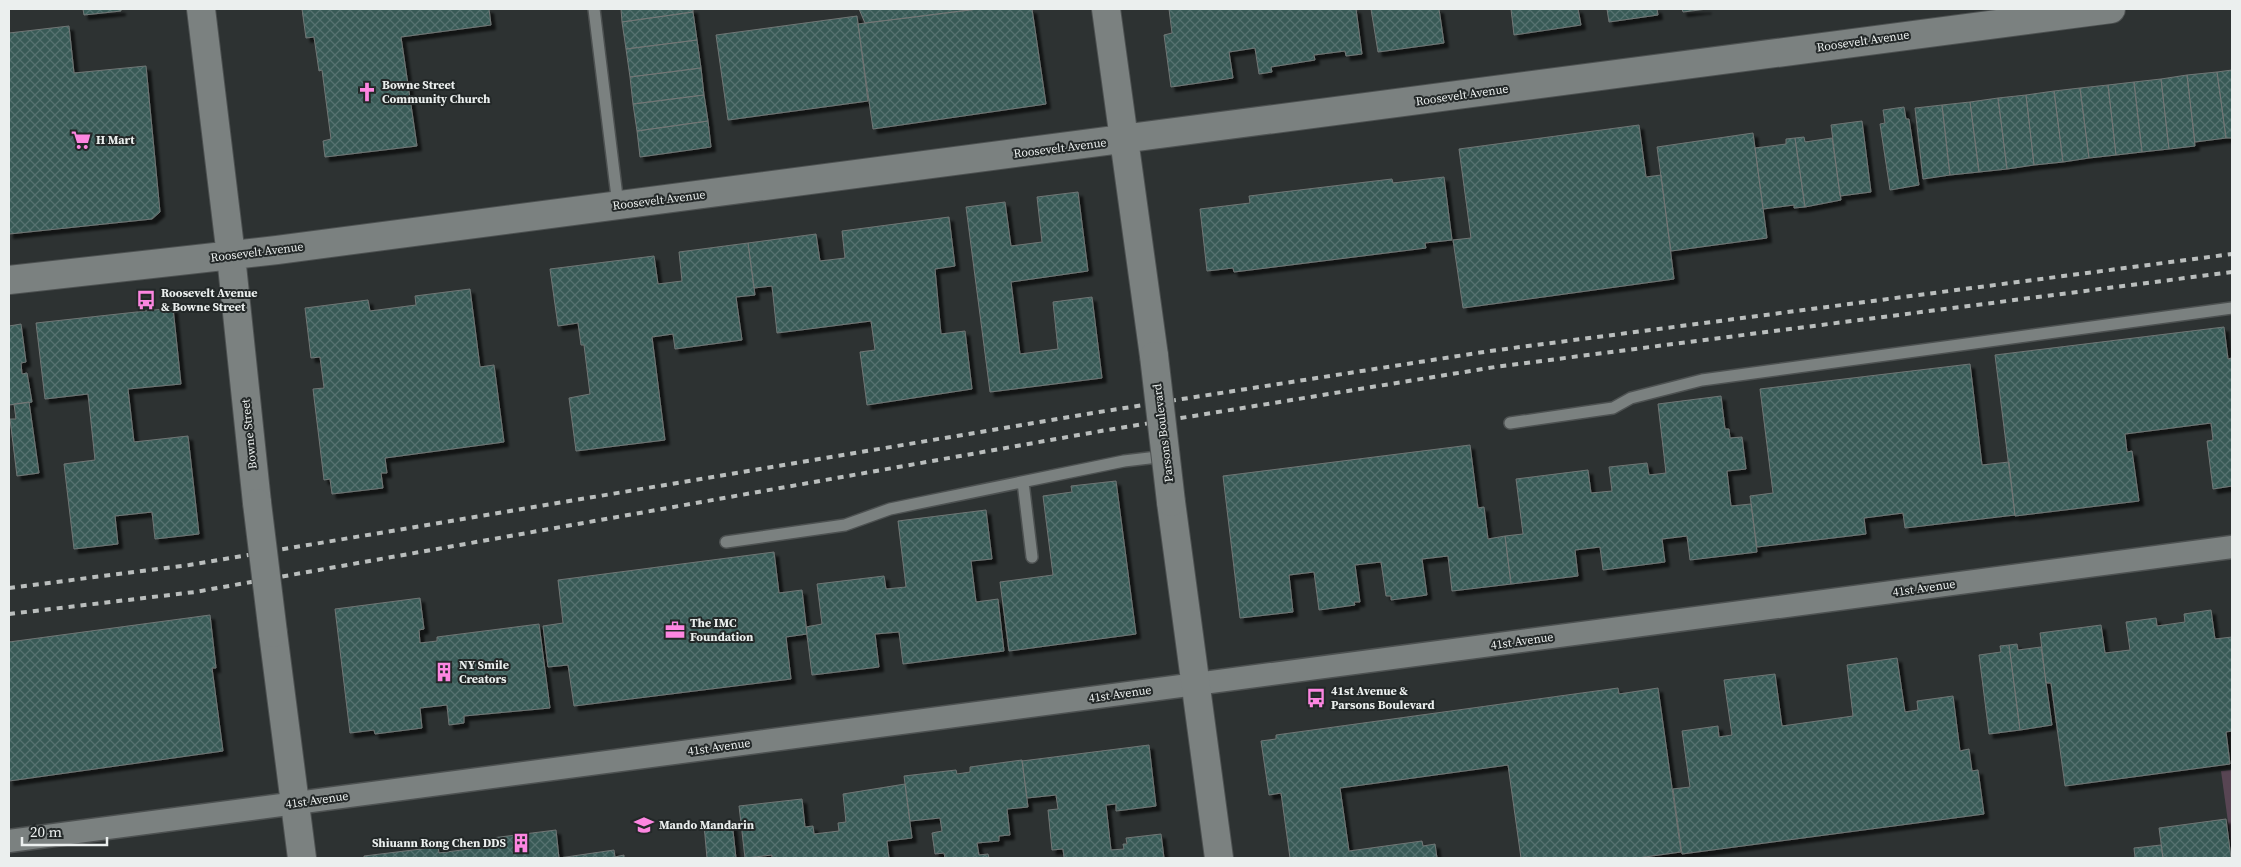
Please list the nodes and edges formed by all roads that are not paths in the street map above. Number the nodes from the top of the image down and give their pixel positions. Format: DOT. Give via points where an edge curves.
graph roads {
  1 [pos="201,9"];
  2 [pos="594,9"];
  3 [pos="1106,9"];
  4 [pos="2111,9"];
  5 [pos="1123,139"];
  6 [pos="618,205"];
  7 [pos="231,256"];
  8 [pos="9,280"];
  9 [pos="2232,308"];
  10 [pos="1510,423"];
  11 [pos="1166,456"];
  12 [pos="1023,482"];
  13 [pos="726,542"];
  14 [pos="2232,547"];
  15 [pos="1032,557"];
  16 [pos="1197,684"];
  17 [pos="295,803"];
  18 [pos="9,841"];
  19 [pos="302,858"];
  20 [pos="1219,858"];
  1 -- 7 [label="street, Bowne Street"];
  2 -- 6 [label="lane"];
  3 -- 5 [label="street, Parsons Boulevard"];
  4 -- 5 [label="street, Roosevelt Avenue"];
  5 -- 6 [label="street, Roosevelt Avenue"];
  5 -- 11 [label="street, Parsons Boulevard, bridge"];
  6 -- 7 [label="street, Roosevelt Avenue"];
  7 -- 8 [label="street, Roosevelt Avenue"];
  7 -- 17 [label="street, Bowne Street, bridge" via="256,503"];
  9 -- 10 [label="lane" via="1702,380 1632,398 1613,408"];
  11 -- 12 [label="lane" via="1124,461"];
  11 -- 16 [label="street, Parsons Boulevard, bridge"];
  12 -- 13 [label="lane" via="890,509 845,525"];
  12 -- 15 [label="lane"];
  14 -- 16 [label="street, 41st Avenue"];
  16 -- 17 [label="street, 41st Avenue"];
  16 -- 20 [label="street, Parsons Boulevard"];
  17 -- 18 [label="street, 41st Avenue"];
  17 -- 19 [label="street, Bowne Street"];
}
